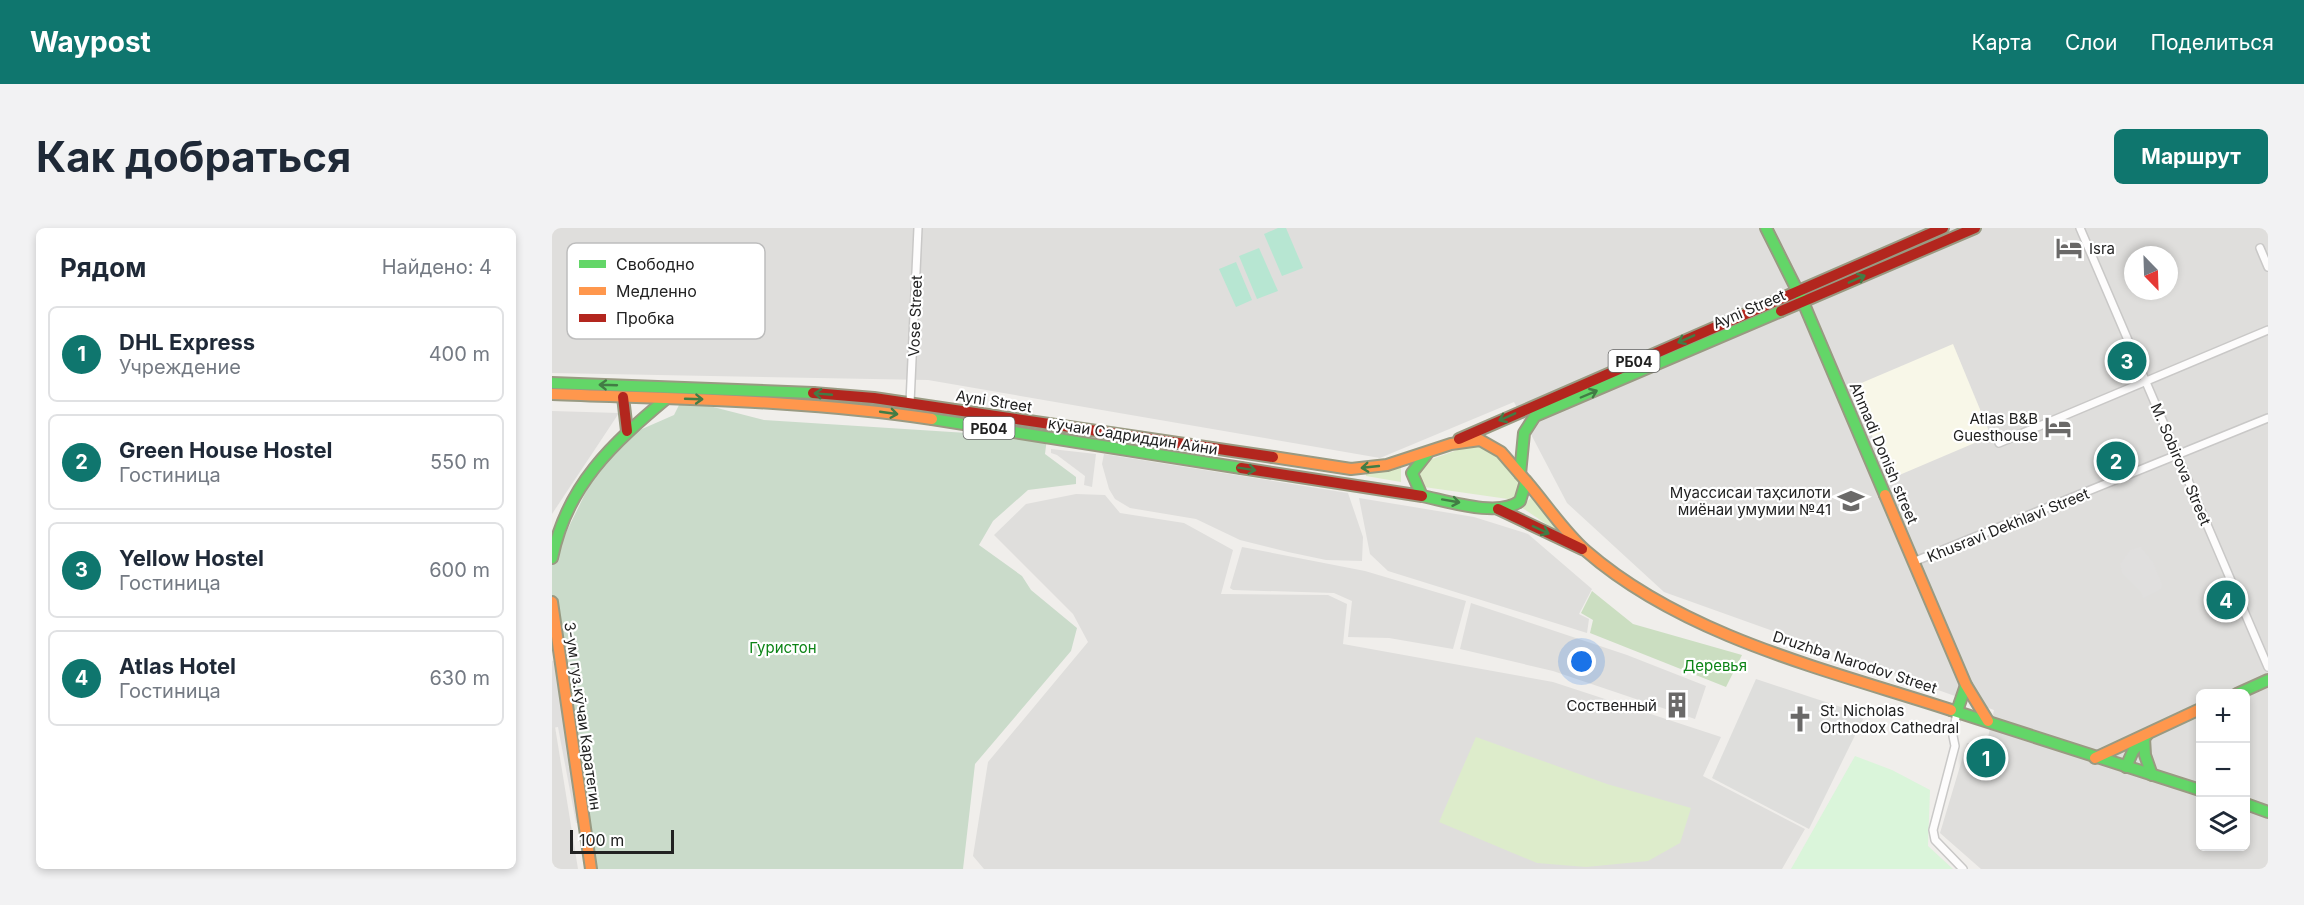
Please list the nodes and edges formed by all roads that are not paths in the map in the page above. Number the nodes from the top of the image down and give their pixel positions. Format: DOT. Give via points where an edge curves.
graph roads {
  1 [pos="918,228"];
  2 [pos="1943,228"];
  3 [pos="1975,228"];
  4 [pos="2080,228"];
  5 [pos="1769,230"];
  6 [pos="2260,248"];
  7 [pos="2268,267"];
  8 [pos="1797,290"];
  9 [pos="1803,302"];
  10 [pos="2268,330"];
  11 [pos="2147,382"];
  12 [pos="552,383"];
  13 [pos="552,394"];
  14 [pos="623,397"];
  15 [pos="667,398"];
  16 [pos="910,403"];
  17 [pos="2268,418"];
  18 [pos="627,431"];
  19 [pos="1999,443"];
  20 [pos="1451,444"];
  21 [pos="1427,454"];
  22 [pos="2178,456"];
  23 [pos="1524,478"];
  24 [pos="1422,496"];
  25 [pos="1498,509"];
  26 [pos="1585,550"];
  27 [pos="552,558"];
  28 [pos="1913,562"];
  29 [pos="552,602"];
  30 [pos="2268,667"];
  31 [pos="2268,680"];
  32 [pos="1966,685"];
  33 [pos="2247,689"];
  34 [pos="1957,711"];
  35 [pos="2196,711"];
  36 [pos="1988,721"];
  37 [pos="2157,728"];
  38 [pos="2144,738"];
  39 [pos="2095,758"];
  40 [pos="2126,767"];
  41 [pos="2152,775"];
  42 [pos="2196,789"];
  43 [pos="2250,805"];
  44 [pos="2268,812"];
  45 [pos="591,869"];
  46 [pos="1963,869"];
  1 -- 16 [label="street, Vose Street"];
  2 -- 8 [label="main road, РБ04"];
  9 -- 3 [label="main road, Ayni Street / РБ04, one-way"];
  4 -- 11 [label="street, M. Sobirova Street"];
  5 -- 8 [label="main road, Ahmadi Donish street"];
  6 -- 7 [label="street"];
  8 -- 9 [label="main road, Ahmadi Donish street"];
  8 -- 20 [label="main road, Ayni Street / РБ04, one-way"];
  23 -- 9 [label="main road, Ayni Street / РБ04, one-way" via="1524,433 1535,416"];
  9 -- 28 [label="main road, Ahmadi Donish street"];
  10 -- 11 [label="street"];
  11 -- 19 [label="street"];
  11 -- 22 [label="street, M. Sobirova Street"];
  16 -- 12 [label="main road, Ayni Street / РБ04, one-way" via="802,392"];
  13 -- 14 [label="main road, кӯчаи Садриддин Айни / РБ04"];
  14 -- 15 [label="main road, кӯчаи Садриддин Айни / РБ04"];
  14 -- 18 [label="main road"];
  15 -- 18 [label="main road"];
  15 -- 24 [label="main road, кӯчаи Садриддин Айни / РБ04, one-way" via="884,412"];
  21 -- 16 [label="main road, Ayni Street / РБ04, one-way" via="1387,465 1351,469"];
  17 -- 22 [label="street, Khusravi Dekhlavi Street"];
  18 -- 27 [label="main road" via="575,492 560,523"];
  20 -- 21 [label="main road, Ayni Street / РБ04"];
  20 -- 23 [label="main road, Ayni Street / РБ04" via="1485,442 1501,452"];
  21 -- 24 [label="main road" via="1412,473"];
  22 -- 28 [label="street, Khusravi Dekhlavi Street"];
  22 -- 30 [label="street, M. Sobirova Street"];
  23 -- 25 [label="main road, РБ04" via="1520,501"];
  23 -- 26 [label="main road, Ayni Street"];
  24 -- 25 [label="main road, РБ04, one-way"];
  25 -- 26 [label="main road, one-way"];
  26 -- 34 [label="main road, Druzhba Narodov Street" via="1645,596 1687,619 1806,663"];
  28 -- 32 [label="main road, Ahmadi Donish street"];
  29 -- 45 [label="main road, 3-ум гуз.кӯчаи Каратегин"];
  31 -- 33 [label="main road"];
  32 -- 34 [label="main road"];
  32 -- 36 [label="main road, Ahmadi Donish street"];
  34 -- 36 [label="main road, Druzhba Narodov Street"];
  34 -- 46 [label="street" via="1955,746 1935,819 1935,840"];
  35 -- 37 [label="main road"];
  36 -- 39 [label="main road, Druzhba Narodov Street"];
  37 -- 38 [label="main road"];
  37 -- 39 [label="main road"];
  38 -- 40 [label="main road"];
  38 -- 41 [label="main road"];
  39 -- 40 [label="main road, Druzhba Narodov Street"];
  40 -- 41 [label="main road, Druzhba Narodov Street"];
  41 -- 42 [label="main road, Druzhba Narodov Street"];
  43 -- 44 [label="main road"];
}
